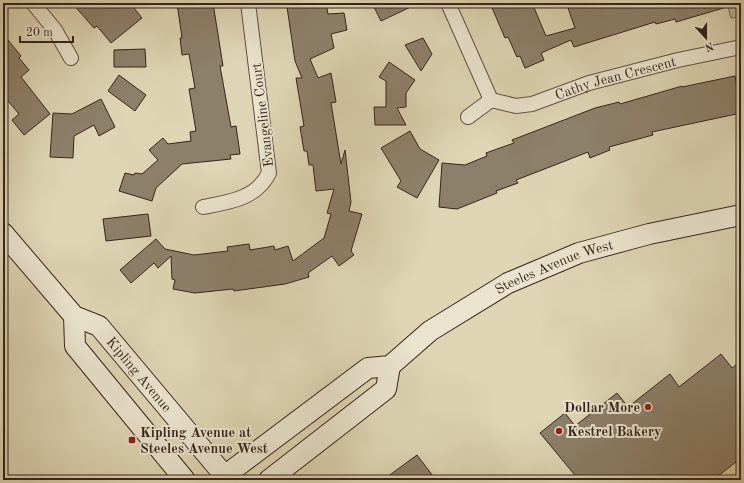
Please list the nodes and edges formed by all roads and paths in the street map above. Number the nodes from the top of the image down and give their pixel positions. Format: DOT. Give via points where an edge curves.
graph roads {
  1 [pos="33,3"];
  2 [pos="248,3"];
  3 [pos="448,3"];
  4 [pos="741,47"];
  5 [pos="71,58"];
  6 [pos="491,100"];
  7 [pos="468,117"];
  8 [pos="203,207"];
  9 [pos="741,215"];
  10 [pos="3,233"];
  11 [pos="74,316"];
  12 [pos="390,366"];
  13 [pos="223,478"];
  14 [pos="185,480"];
  15 [pos="269,480"];
  1 -- 5 [label="street" via="55,30"];
  2 -- 8 [label="street, Evangeline Court" via="268,173 264,183 252,193 228,202"];
  3 -- 6 [label="street"];
  4 -- 6 [label="street, Cathy Jean Crescent" via="596,81 532,104 516,106"];
  6 -- 7 [label="street"];
  9 -- 12 [label="main road, Steeles Avenue West" via="649,234 586,251 508,282 430,331"];
  10 -- 11 [label="main road, Kipling Avenue"];
  11 -- 13 [label="main road, Kipling Avenue" via="99,326"];
  11 -- 14 [label="main road" via="75,346"];
  12 -- 13 [label="main road" via="368,368"];
  12 -- 15 [label="main road" via="386,389"];
}
